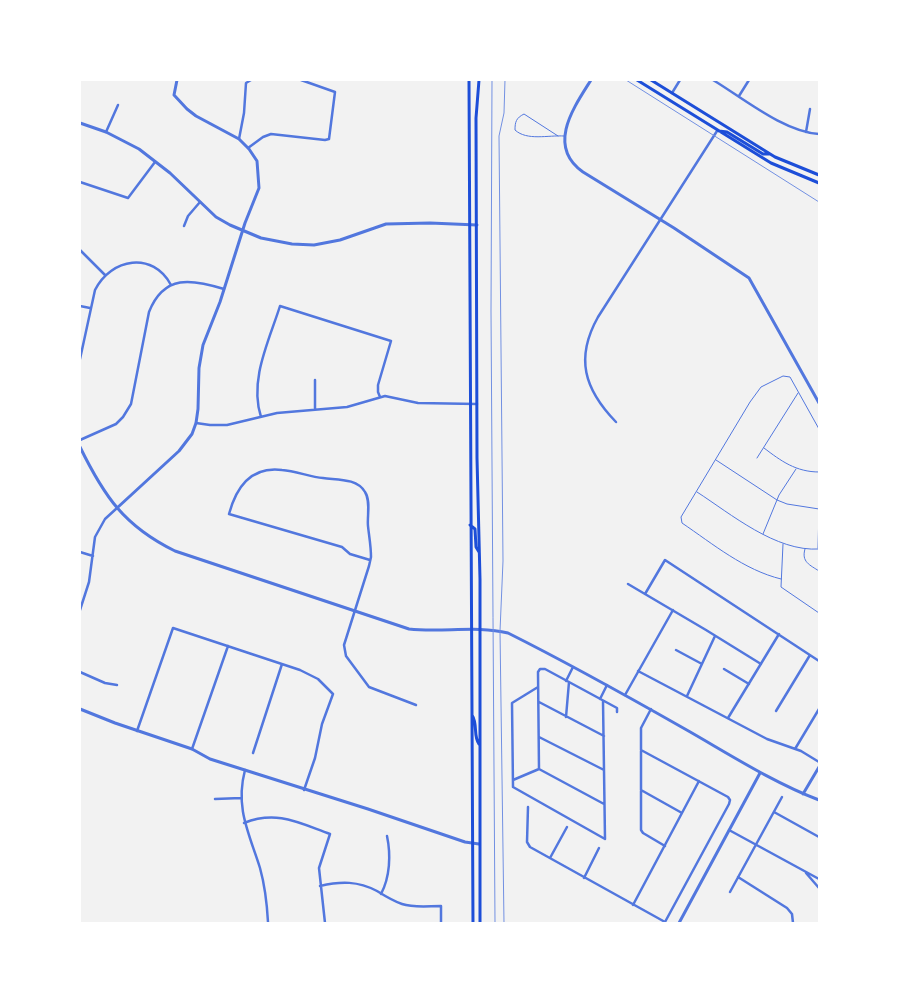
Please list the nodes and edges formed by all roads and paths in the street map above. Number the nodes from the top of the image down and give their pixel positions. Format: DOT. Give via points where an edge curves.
graph roads {
  1 [pos="177,80"];
  2 [pos="251,80"];
  3 [pos="301,80"];
  4 [pos="469,80"];
  5 [pos="479,80"];
  6 [pos="591,80"];
  7 [pos="638,80"];
  8 [pos="651,80"];
  9 [pos="680,80"];
  10 [pos="713,80"];
  11 [pos="749,80"];
  12 [pos="672,93"];
  13 [pos="739,96"];
  14 [pos="118,105"];
  15 [pos="810,109"];
  16 [pos="80,123"];
  17 [pos="717,131"];
  18 [pos="106,132"];
  19 [pos="806,132"];
  20 [pos="819,134"];
  21 [pos="558,136"];
  22 [pos="565,136"];
  23 [pos="239,139"];
  24 [pos="248,148"];
  25 [pos="770,154"];
  26 [pos="156,161"];
  27 [pos="819,175"];
  28 [pos="80,182"];
  29 [pos="819,183"];
  30 [pos="200,202"];
  31 [pos="660,220"];
  32 [pos="469,224"];
  33 [pos="476,225"];
  34 [pos="184,226"];
  35 [pos="243,230"];
  36 [pos="80,250"];
  37 [pos="105,275"];
  38 [pos="171,285"];
  39 [pos="224,289"];
  40 [pos="80,306"];
  41 [pos="90,308"];
  42 [pos="80,359"];
  43 [pos="315,380"];
  44 [pos="798,392"];
  45 [pos="380,397"];
  46 [pos="819,403"];
  47 [pos="470,404"];
  48 [pos="477,404"];
  49 [pos="314,409"];
  50 [pos="261,416"];
  51 [pos="616,422"];
  52 [pos="196,423"];
  53 [pos="819,429"];
  54 [pos="80,440"];
  55 [pos="80,447"];
  56 [pos="764,448"];
  57 [pos="757,458"];
  58 [pos="716,460"];
  59 [pos="796,469"];
  60 [pos="819,472"];
  61 [pos="696,491"];
  62 [pos="777,500"];
  63 [pos="117,508"];
  64 [pos="819,509"];
  65 [pos="470,525"];
  66 [pos="763,534"];
  67 [pos="783,544"];
  68 [pos="805,548"];
  69 [pos="818,549"];
  70 [pos="80,552"];
  71 [pos="480,555"];
  72 [pos="93,556"];
  73 [pos="370,560"];
  74 [pos="819,571"];
  75 [pos="781,580"];
  76 [pos="628,584"];
  77 [pos="645,594"];
  78 [pos="80,610"];
  79 [pos="673,610"];
  80 [pos="355,611"];
  81 [pos="819,613"];
  82 [pos="480,629"];
  83 [pos="472,630"];
  84 [pos="779,634"];
  85 [pos="715,636"];
  86 [pos="228,646"];
  87 [pos="676,650"];
  88 [pos="810,655"];
  89 [pos="819,661"];
  90 [pos="282,664"];
  91 [pos="702,664"];
  92 [pos="761,664"];
  93 [pos="573,667"];
  94 [pos="724,669"];
  95 [pos="638,671"];
  96 [pos="80,672"];
  97 [pos="568,681"];
  98 [pos="749,684"];
  99 [pos="607,685"];
  100 [pos="117,686"];
  101 [pos="538,687"];
  102 [pos="625,695"];
  103 [pos="687,696"];
  104 [pos="602,700"];
  105 [pos="539,702"];
  106 [pos="416,705"];
  107 [pos="651,709"];
  108 [pos="819,709"];
  109 [pos="81,711"];
  110 [pos="776,711"];
  111 [pos="617,712"];
  112 [pos="471,714"];
  113 [pos="566,717"];
  114 [pos="728,718"];
  115 [pos="138,731"];
  116 [pos="604,736"];
  117 [pos="540,737"];
  118 [pos="480,745"];
  119 [pos="192,749"];
  120 [pos="795,749"];
  121 [pos="641,750"];
  122 [pos="253,753"];
  123 [pos="819,762"];
  124 [pos="819,767"];
  125 [pos="539,769"];
  126 [pos="245,770"];
  127 [pos="604,770"];
  128 [pos="760,772"];
  129 [pos="513,780"];
  130 [pos="699,782"];
  131 [pos="304,790"];
  132 [pos="641,790"];
  133 [pos="803,794"];
  134 [pos="782,797"];
  135 [pos="241,798"];
  136 [pos="215,799"];
  137 [pos="819,800"];
  138 [pos="604,804"];
  139 [pos="528,807"];
  140 [pos="774,812"];
  141 [pos="682,813"];
  142 [pos="244,823"];
  143 [pos="567,827"];
  144 [pos="729,830"];
  145 [pos="387,836"];
  146 [pos="819,837"];
  147 [pos="473,844"];
  148 [pos="479,844"];
  149 [pos="756,844"];
  150 [pos="665,846"];
  151 [pos="599,848"];
  152 [pos="550,858"];
  153 [pos="804,870"];
  154 [pos="738,877"];
  155 [pos="584,878"];
  156 [pos="819,879"];
  157 [pos="320,886"];
  158 [pos="819,888"];
  159 [pos="730,892"];
  160 [pos="381,894"];
  161 [pos="633,905"];
  162 [pos="268,922"];
  163 [pos="325,923"];
  164 [pos="441,923"];
  165 [pos="473,923"];
  166 [pos="480,923"];
  167 [pos="679,923"];
  168 [pos="793,923"];
  1 -- 23 [label="street" via="174,95 187,109"];
  2 -- 23 [label="street" via="246,83"];
  3 -- 24 [label="street" via="335,92 329,138 271,134"];
  4 -- 32 [label="main road"];
  5 -- 33 [label="main road"];
  6 -- 22 [label="street" via="568,118"];
  7 -- 17 [label="main road"];
  8 -- 12 [label="main road"];
  9 -- 12 [label="street"];
  10 -- 13 [label="street"];
  11 -- 13 [label="street"];
  12 -- 25 [label="main road"];
  13 -- 19 [label="street" via="784,124"];
  14 -- 18 [label="street"];
  15 -- 19 [label="street"];
  16 -- 18 [label="street"];
  17 -- 25 [label="main road" via="727,132 763,154"];
  17 -- 29 [label="main road" via="771,163"];
  17 -- 31 [label="street"];
  18 -- 26 [label="street"];
  19 -- 20 [label="street"];
  21 -- 21 [label="lane" via="524,114 515,123 515,130 520,135"];
  21 -- 22 [label="lane"];
  22 -- 31 [label="street" via="568,153 579,169"];
  23 -- 24 [label="street"];
  24 -- 35 [label="street" via="257,161 259,182"];
  25 -- 27 [label="main road"];
  26 -- 28 [label="street" via="128,198"];
  26 -- 30 [label="street"];
  30 -- 34 [label="street"];
  30 -- 35 [label="street" via="221,220"];
  31 -- 46 [label="street" via="749,278"];
  31 -- 51 [label="street" via="598,317 586,347 585,366 589,382 602,406"];
  32 -- 33 [label="street"];
  32 -- 35 [label="street" via="386,224 314,245 261,238"];
  32 -- 47 [label="main road"];
  33 -- 48 [label="main road"];
  35 -- 39 [label="street"];
  36 -- 37 [label="street"];
  37 -- 38 [label="street" via="120,265 138,263 157,269"];
  37 -- 41 [label="street" via="95,290"];
  38 -- 39 [label="street" via="193,281"];
  38 -- 54 [label="street" via="155,298 149,312 127,412 112,426"];
  39 -- 52 [label="street" via="201,354"];
  40 -- 41 [label="street"];
  41 -- 42 [label="street"];
  43 -- 49 [label="street"];
  44 -- 53 [label="lane"];
  44 -- 56 [label="lane"];
  44 -- 58 [label="lane" via="786,375 761,387"];
  45 -- 47 [label="street" via="409,403"];
  45 -- 49 [label="street" via="347,407"];
  45 -- 50 [label="street" via="378,385 391,341 280,306 258,378"];
  47 -- 48 [label="street"];
  47 -- 65 [label="main road"];
  48 -- 71 [label="main road"];
  49 -- 50 [label="street"];
  50 -- 52 [label="street" via="227,425"];
  52 -- 63 [label="street" via="184,447"];
  55 -- 63 [label="street" via="99,484"];
  56 -- 57 [label="lane"];
  56 -- 59 [label="lane"];
  58 -- 61 [label="lane"];
  58 -- 62 [label="lane"];
  59 -- 60 [label="lane"];
  59 -- 62 [label="lane"];
  61 -- 66 [label="lane"];
  61 -- 75 [label="lane" via="680,517 682,523 752,569"];
  62 -- 64 [label="lane"];
  62 -- 66 [label="lane"];
  63 -- 72 [label="street" via="98,530"];
  63 -- 80 [label="street" via="140,531 175,551"];
  64 -- 69 [label="lane"];
  65 -- 71 [label="main road" via="475,529"];
  65 -- 83 [label="main road"];
  66 -- 67 [label="lane"];
  67 -- 68 [label="lane"];
  67 -- 75 [label="lane"];
  68 -- 69 [label="lane"];
  68 -- 74 [label="lane" via="804,559"];
  70 -- 72 [label="street"];
  71 -- 82 [label="main road"];
  72 -- 78 [label="street"];
  73 -- 73 [label="street" via="365,492 341,478 271,470 246,481 233,499 229,514 342,547 350,554"];
  73 -- 80 [label="street"];
  75 -- 81 [label="lane" via="784,590"];
  76 -- 77 [label="street"];
  77 -- 79 [label="street"];
  77 -- 84 [label="street" via="665,560"];
  79 -- 85 [label="street"];
  79 -- 95 [label="street"];
  80 -- 83 [label="street" via="409,629"];
  80 -- 106 [label="street" via="344,645 346,656 369,687"];
  82 -- 83 [label="street"];
  82 -- 93 [label="street" via="508,633"];
  82 -- 118 [label="main road"];
  83 -- 112 [label="main road"];
  84 -- 88 [label="street"];
  84 -- 92 [label="street"];
  85 -- 91 [label="street"];
  85 -- 92 [label="street"];
  86 -- 90 [label="street"];
  86 -- 115 [label="street" via="173,628"];
  86 -- 119 [label="street"];
  87 -- 91 [label="street"];
  88 -- 89 [label="street"];
  88 -- 110 [label="street"];
  90 -- 122 [label="street"];
  90 -- 131 [label="street" via="311,675 333,694"];
  91 -- 103 [label="street"];
  92 -- 98 [label="street"];
  93 -- 97 [label="street"];
  93 -- 99 [label="street"];
  94 -- 98 [label="street"];
  95 -- 102 [label="street"];
  95 -- 103 [label="street"];
  96 -- 100 [label="street"];
  97 -- 101 [label="street" via="542,668 538,672"];
  97 -- 104 [label="street"];
  97 -- 113 [label="street"];
  98 -- 114 [label="street"];
  99 -- 102 [label="street"];
  99 -- 104 [label="street"];
  101 -- 105 [label="street"];
  101 -- 129 [label="street" via="512,704"];
  102 -- 107 [label="street"];
  103 -- 114 [label="street"];
  104 -- 111 [label="street" via="617,708"];
  104 -- 116 [label="street"];
  105 -- 113 [label="street"];
  105 -- 117 [label="street"];
  107 -- 121 [label="street" via="641,728"];
  107 -- 128 [label="street"];
  108 -- 120 [label="street"];
  109 -- 115 [label="street"];
  112 -- 118 [label="main road"];
  112 -- 147 [label="main road"];
  113 -- 116 [label="street"];
  114 -- 120 [label="street" via="767,739"];
  115 -- 119 [label="street"];
  116 -- 127 [label="street"];
  117 -- 125 [label="street"];
  117 -- 127 [label="street"];
  118 -- 148 [label="main road"];
  119 -- 126 [label="street" via="210,759"];
  120 -- 123 [label="street"];
  121 -- 130 [label="street"];
  121 -- 132 [label="street"];
  124 -- 133 [label="street"];
  125 -- 129 [label="street"];
  125 -- 138 [label="street"];
  126 -- 131 [label="street"];
  126 -- 135 [label="street"];
  127 -- 138 [label="street"];
  128 -- 133 [label="street"];
  128 -- 144 [label="street"];
  129 -- 138 [label="street" via="513,787 605,839"];
  130 -- 141 [label="street"];
  130 -- 161 [label="street" via="728,797 729,804 665,922"];
  131 -- 147 [label="street"];
  132 -- 141 [label="street"];
  132 -- 150 [label="street" via="642,832"];
  133 -- 137 [label="street"];
  134 -- 140 [label="street"];
  135 -- 136 [label="street"];
  135 -- 142 [label="street"];
  139 -- 152 [label="street" via="528,845"];
  140 -- 146 [label="street"];
  140 -- 149 [label="street"];
  141 -- 150 [label="street"];
  142 -- 157 [label="street" via="276,817 330,834 319,868"];
  142 -- 162 [label="street" via="265,889"];
  143 -- 152 [label="street"];
  144 -- 149 [label="street"];
  144 -- 167 [label="street"];
  145 -- 160 [label="street" via="389,871"];
  147 -- 148 [label="street"];
  147 -- 165 [label="main road"];
  148 -- 166 [label="main road"];
  149 -- 153 [label="street"];
  149 -- 154 [label="street"];
  150 -- 161 [label="street"];
  151 -- 155 [label="street"];
  152 -- 155 [label="street"];
  153 -- 156 [label="street"];
  153 -- 158 [label="street"];
  154 -- 159 [label="street"];
  154 -- 168 [label="street" via="787,908"];
  155 -- 161 [label="street"];
  157 -- 160 [label="street" via="339,882 361,884"];
  157 -- 163 [label="street"];
  160 -- 164 [label="street" via="408,905 441,906"];
}
